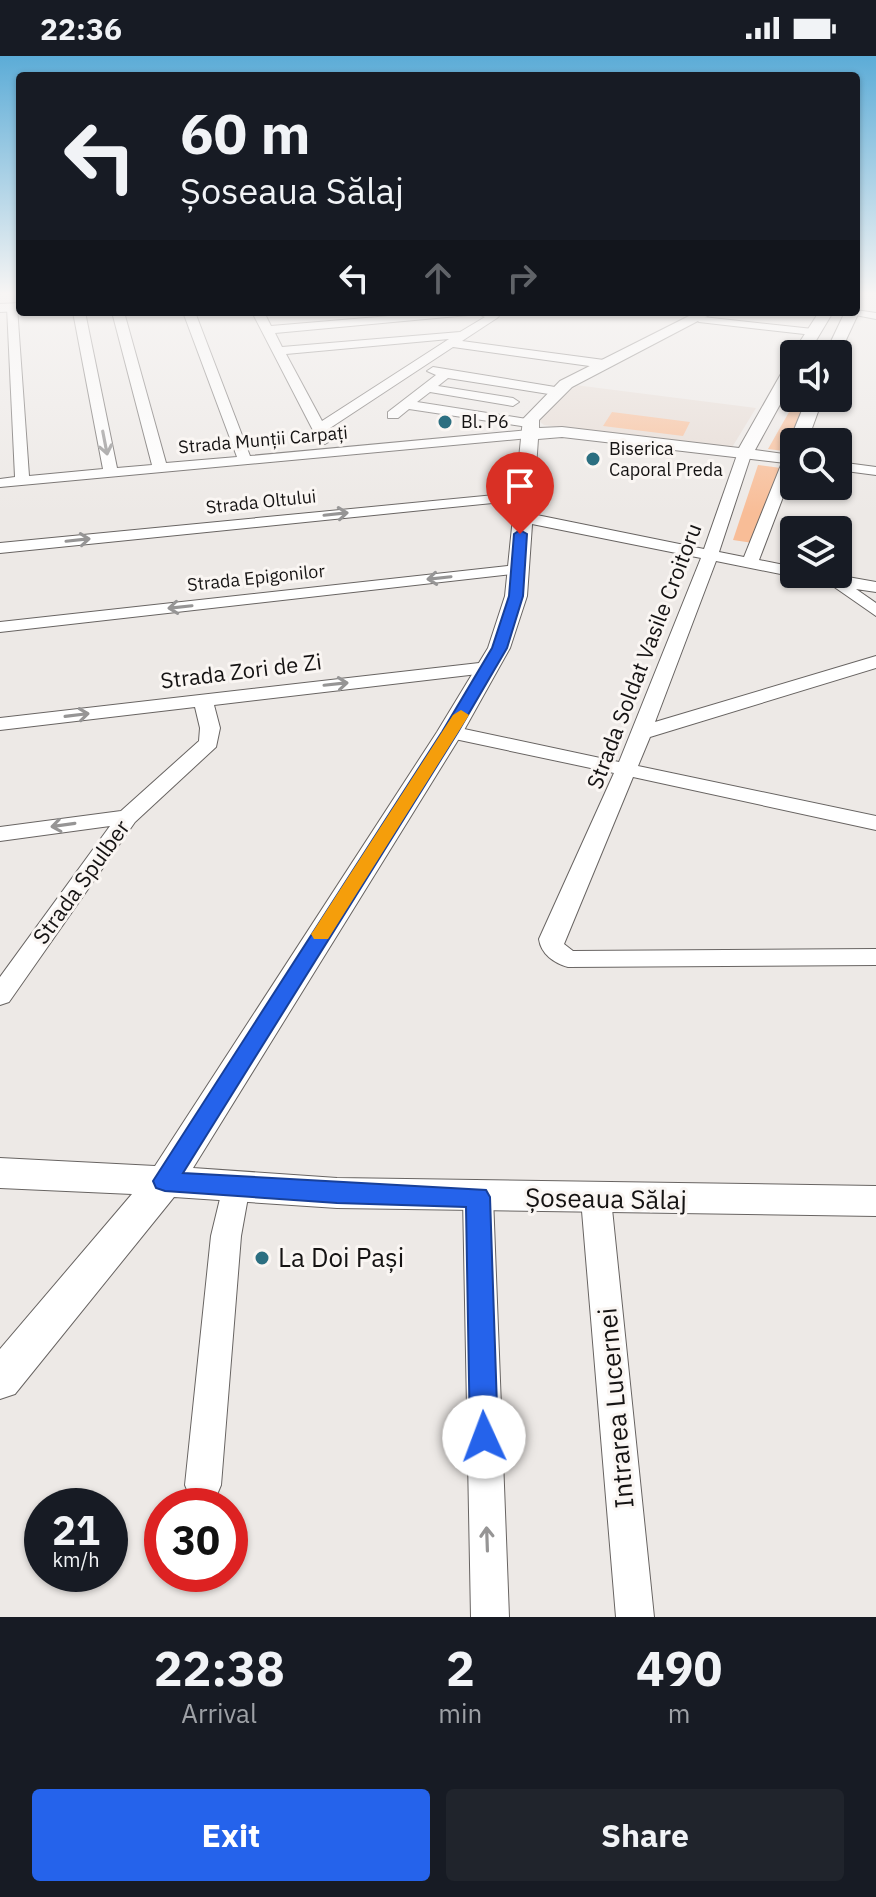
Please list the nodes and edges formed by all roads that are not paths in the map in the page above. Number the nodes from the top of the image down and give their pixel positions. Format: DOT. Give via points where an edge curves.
graph roads {
  1 [pos="15,368"];
  2 [pos="90,368"];
  3 [pos="133,368"];
  4 [pos="210,368"];
  5 [pos="288,368"];
  6 [pos="415,368"];
  7 [pos="420,368"];
  8 [pos="597,368"];
  9 [pos="445,374"];
  10 [pos="427,388"];
  11 [pos="555,391"];
  12 [pos="780,393"];
  13 [pos="513,402"];
  14 [pos="405,404"];
  15 [pos="393,415"];
  16 [pos="529,428"];
  17 [pos="319,429"];
  18 [pos="331,452"];
  19 [pos="744,455"];
  20 [pos="780,456"];
  21 [pos="245,460"];
  22 [pos="160,468"];
  23 [pos="852,468"];
  24 [pos="876,471"];
  25 [pos="111,472"];
  26 [pos="22,481"];
  27 [pos="0,483"];
  28 [pos="780,489"];
  29 [pos="524,506"];
  30 [pos="0,548"];
  31 [pos="712,555"];
  32 [pos="750,563"];
  33 [pos="780,569"];
  34 [pos="516,570"];
  35 [pos="852,583"];
  36 [pos="876,587"];
  37 [pos="845,588"];
  38 [pos="876,611"];
  39 [pos="0,627"];
  40 [pos="876,662"];
  41 [pos="488,668"];
  42 [pos="203,699"];
  43 [pos="0,724"];
  44 [pos="450,732"];
  45 [pos="644,732"];
  46 [pos="628,770"];
  47 [pos="127,817"];
  48 [pos="876,823"];
  49 [pos="0,834"];
  50 [pos="876,957"];
  51 [pos="10,965"];
  52 [pos="0,996"];
  53 [pos="0,1173"];
  54 [pos="165,1181"];
  55 [pos="235,1186"];
  56 [pos="478,1197"];
  57 [pos="596,1199"];
  58 [pos="876,1201"];
  59 [pos="0,1380"];
  60 [pos="203,1485"];
  61 [pos="490,1617"];
  62 [pos="635,1617"];
  1 -- 26 [label="street"];
  2 -- 25 [label="street, one-way"];
  3 -- 22 [label="street"];
  4 -- 21 [label="street"];
  5 -- 17 [label="street"];
  6 -- 17 [label="street"];
  7 -- 9 [label="street"];
  8 -- 11 [label="street"];
  9 -- 10 [label="street"];
  9 -- 11 [label="street"];
  10 -- 13 [label="street"];
  10 -- 14 [label="street"];
  11 -- 16 [label="street"];
  12 -- 19 [label="street, Strada Soldat Vasile Croitoru"];
  14 -- 15 [label="street"];
  14 -- 16 [label="street"];
  16 -- 18 [label="street, Strada Munții Carpați"];
  16 -- 19 [label="street"];
  16 -- 29 [label="street"];
  17 -- 18 [label="street"];
  18 -- 21 [label="street, Strada Munții Carpați"];
  19 -- 20 [label="street"];
  19 -- 31 [label="street, Strada Soldat Vasile Croitoru"];
  21 -- 22 [label="street, Strada Munții Carpați"];
  22 -- 25 [label="street, Strada Munții Carpați"];
  23 -- 24 [label="street"];
  25 -- 26 [label="street, Strada Munții Carpați"];
  26 -- 27 [label="street, Strada Munții Carpați"];
  28 -- 32 [label="street"];
  30 -- 29 [label="street, Strada Oltului, one-way"];
  29 -- 31 [label="street, Strada Oltului"];
  29 -- 34 [label="street"];
  31 -- 32 [label="street, Strada Oltului"];
  31 -- 45 [label="street, Strada Soldat Vasile Croitoru"];
  32 -- 33 [label="street, Strada Oltului"];
  34 -- 39 [label="street, Strada Epigonilor, one-way"];
  34 -- 41 [label="street" via="510,622"];
  35 -- 36 [label="street"];
  37 -- 38 [label="street"];
  40 -- 45 [label="street"];
  42 -- 41 [label="street, Strada Zori de Zi, one-way"];
  41 -- 44 [label="street"];
  43 -- 42 [label="street, Strada Zori de Zi, one-way"];
  42 -- 47 [label="street, Strada Spulber" via="209,743"];
  44 -- 46 [label="street"];
  44 -- 54 [label="street"];
  45 -- 46 [label="street, Strada Soldat Vasile Croitoru"];
  46 -- 48 [label="street"];
  46 -- 50 [label="street, Strada Soldat Vasile Croitoru" via="551,939 557,953 568,959"];
  47 -- 49 [label="street, one-way"];
  47 -- 51 [label="street, Strada Spulber"];
  51 -- 52 [label="street, Strada Spulber"];
  53 -- 54 [label="street, Șoseaua Sălaj"];
  54 -- 55 [label="street, Șoseaua Sălaj"];
  54 -- 59 [label="street"];
  55 -- 56 [label="street, Șoseaua Sălaj"];
  55 -- 60 [label="street"];
  56 -- 57 [label="street, Șoseaua Sălaj"];
  61 -- 56 [label="street, one-way"];
  57 -- 58 [label="street, Șoseaua Sălaj"];
  57 -- 62 [label="street, Intrarea Lucernei"];
}
